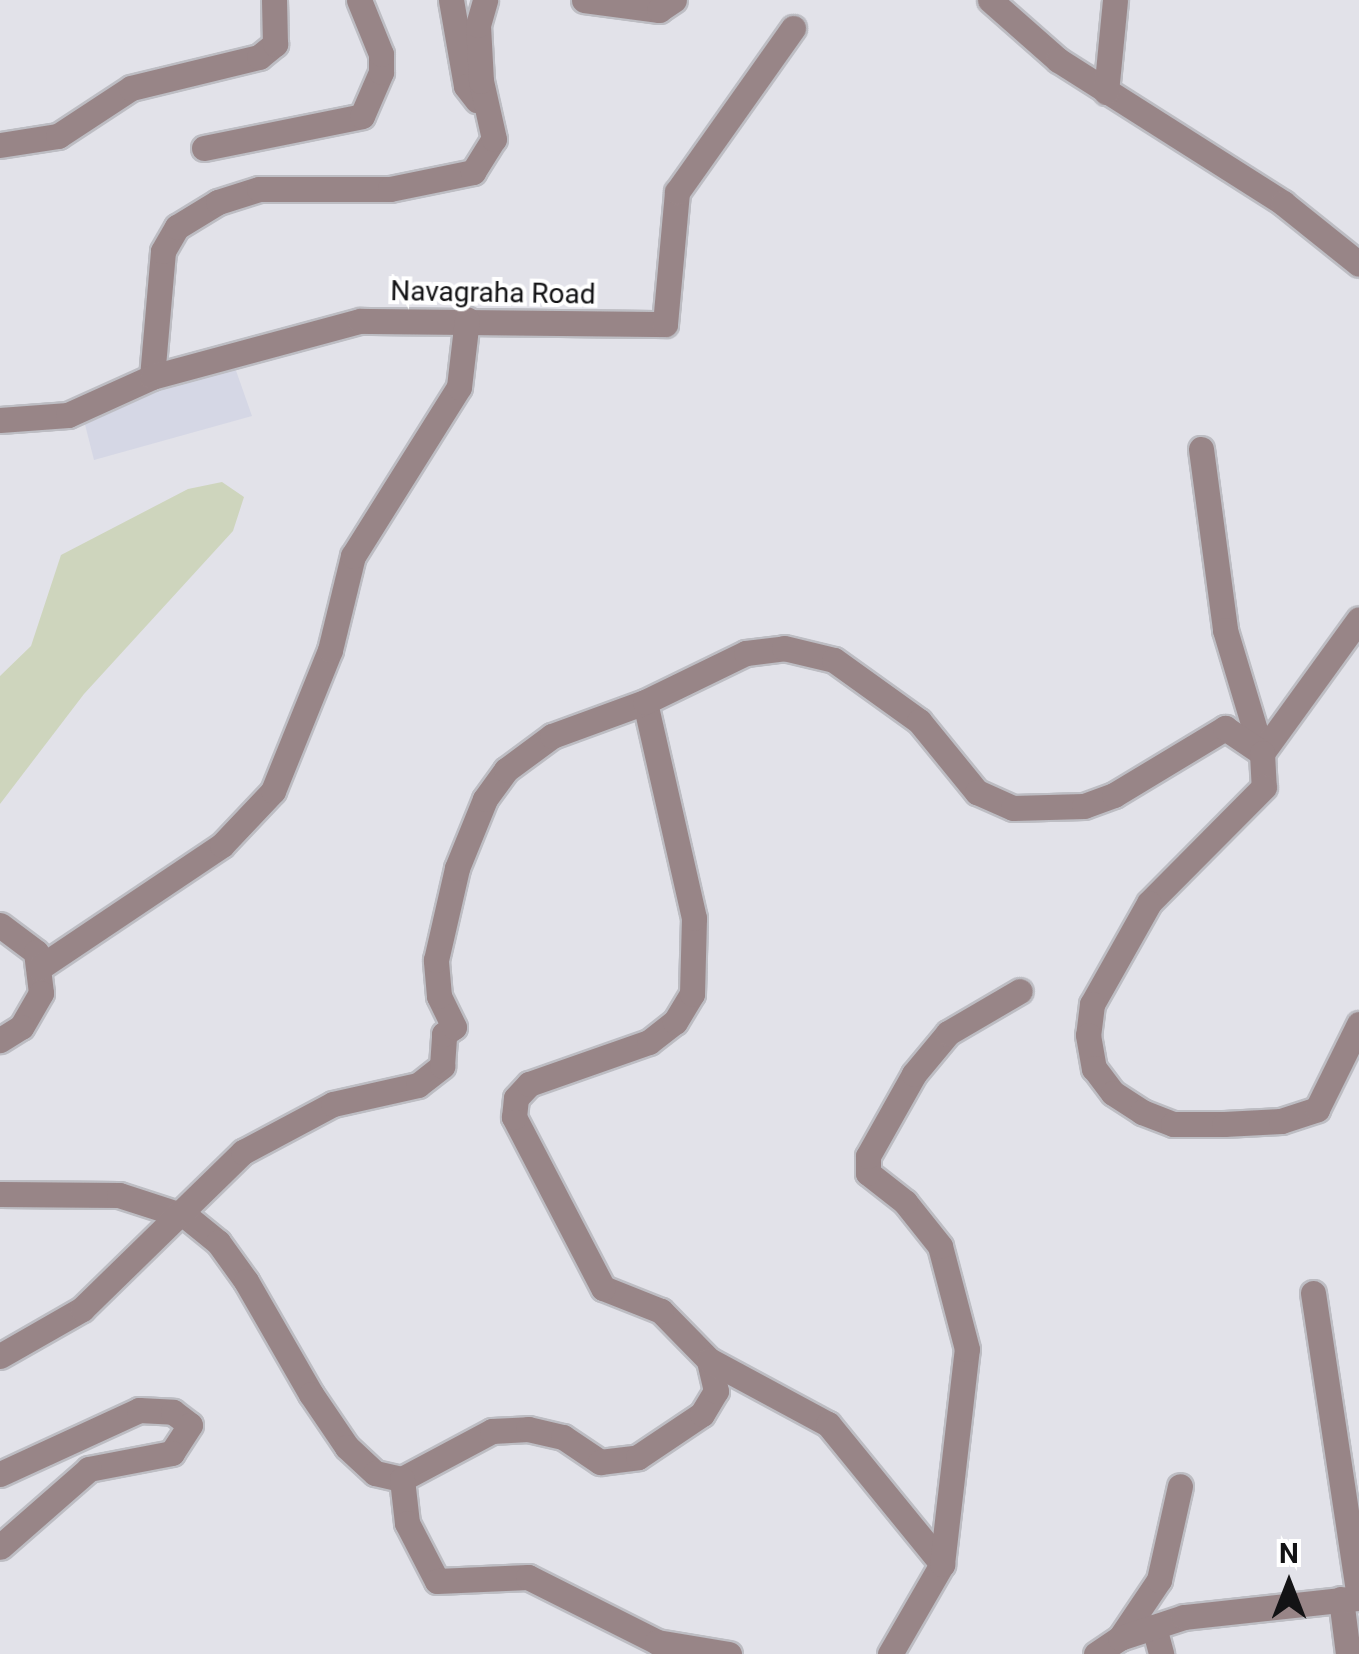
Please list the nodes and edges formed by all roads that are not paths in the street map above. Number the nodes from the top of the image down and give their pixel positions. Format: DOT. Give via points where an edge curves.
graph roads {
  1 [pos="274,0"];
  2 [pos="359,0"];
  3 [pos="452,0"];
  4 [pos="484,0"];
  5 [pos="584,0"];
  6 [pos="674,0"];
  7 [pos="990,0"];
  8 [pos="1115,0"];
  9 [pos="793,28"];
  10 [pos="1106,92"];
  11 [pos="487,115"];
  12 [pos="0,144"];
  13 [pos="204,148"];
  14 [pos="1359,264"];
  15 [pos="467,319"];
  16 [pos="152,377"];
  17 [pos="0,420"];
  18 [pos="1201,449"];
  19 [pos="1359,619"];
  20 [pos="646,702"];
  21 [pos="1262,753"];
  22 [pos="0,925"];
  23 [pos="39,968"];
  24 [pos="1020,992"];
  25 [pos="1359,1024"];
  26 [pos="0,1040"];
  27 [pos="0,1194"];
  28 [pos="176,1213"];
  29 [pos="1313,1293"];
  30 [pos="0,1356"];
  31 [pos="709,1360"];
  32 [pos="0,1474"];
  33 [pos="402,1479"];
  34 [pos="1180,1486"];
  35 [pos="0,1548"];
  36 [pos="942,1564"];
  37 [pos="1354,1598"];
  38 [pos="1154,1627"];
  39 [pos="1120,1638"];
  40 [pos="729,1654"];
  41 [pos="890,1654"];
  42 [pos="1096,1654"];
  43 [pos="1161,1654"];
  44 [pos="1348,1654"];
  1 -- 12 [label="street" via="275,44 260,57 131,88 58,136"];
  2 -- 13 [label="street" via="381,54 381,72 362,116"];
  3 -- 11 [label="street" via="466,86"];
  4 -- 11 [label="street" via="478,25"];
  5 -- 6 [label="street" via="659,10"];
  7 -- 10 [label="street"];
  8 -- 10 [label="street"];
  9 -- 15 [label="street, Navagraha Road" via="677,192 666,324"];
  10 -- 14 [label="street" via="1283,203"];
  11 -- 16 [label="street" via="494,139 473,172 390,189 259,188 177,227 163,251"];
  15 -- 16 [label="street, Navagraha Road" via="325,327"];
  15 -- 23 [label="street" via="460,387 354,556 330,650 273,791 222,845"];
  16 -- 17 [label="street, Navagraha Road" via="68,415"];
  18 -- 21 [label="street" via="1225,630"];
  19 -- 21 [label="street"];
  20 -- 21 [label="street" via="746,653 809,652 885,694 936,738 977,792 1013,808 1084,806 1114,795 1225,728"];
  20 -- 28 [label="street" via="552,736 506,770 485,799 457,868 436,960 439,996 454,1027 444,1034 442,1066 418,1085 334,1104 290,1126 243,1152"];
  20 -- 31 [label="street" via="694,918 692,994 675,1022 649,1042 529,1084 516,1098 514,1117 603,1288 661,1311"];
  21 -- 25 [label="street" via="1264,787 1228,830 1183,862 1107,973 1088,1035 1094,1068 1113,1093 1174,1124 1281,1121 1317,1108"];
  22 -- 23 [label="street" via="28,940"];
  23 -- 26 [label="street" via="42,992 21,1027"];
  24 -- 36 [label="street" via="948,1033 914,1074 868,1156 868,1173 905,1202 940,1246 968,1349"];
  27 -- 28 [label="street" via="119,1196"];
  28 -- 30 [label="street" via="82,1309"];
  28 -- 33 [label="street" via="218,1242 246,1280 347,1447 375,1473"];
  29 -- 37 [label="street"];
  31 -- 33 [label="street" via="716,1392 702,1414 638,1457 600,1462 563,1438 528,1428 492,1431"];
  31 -- 36 [label="street" via="828,1424"];
  32 -- 35 [label="street" via="139,1410 173,1412 190,1425 172,1453 89,1470"];
  33 -- 40 [label="street" via="407,1523 438,1582 528,1577 658,1642"];
  34 -- 39 [label="street" via="1159,1580"];
  36 -- 41 [label="street"];
  37 -- 38 [label="street" via="1184,1617"];
  37 -- 44 [label="street"];
  38 -- 39 [label="street"];
  38 -- 43 [label="street"];
  39 -- 42 [label="street"];
}
